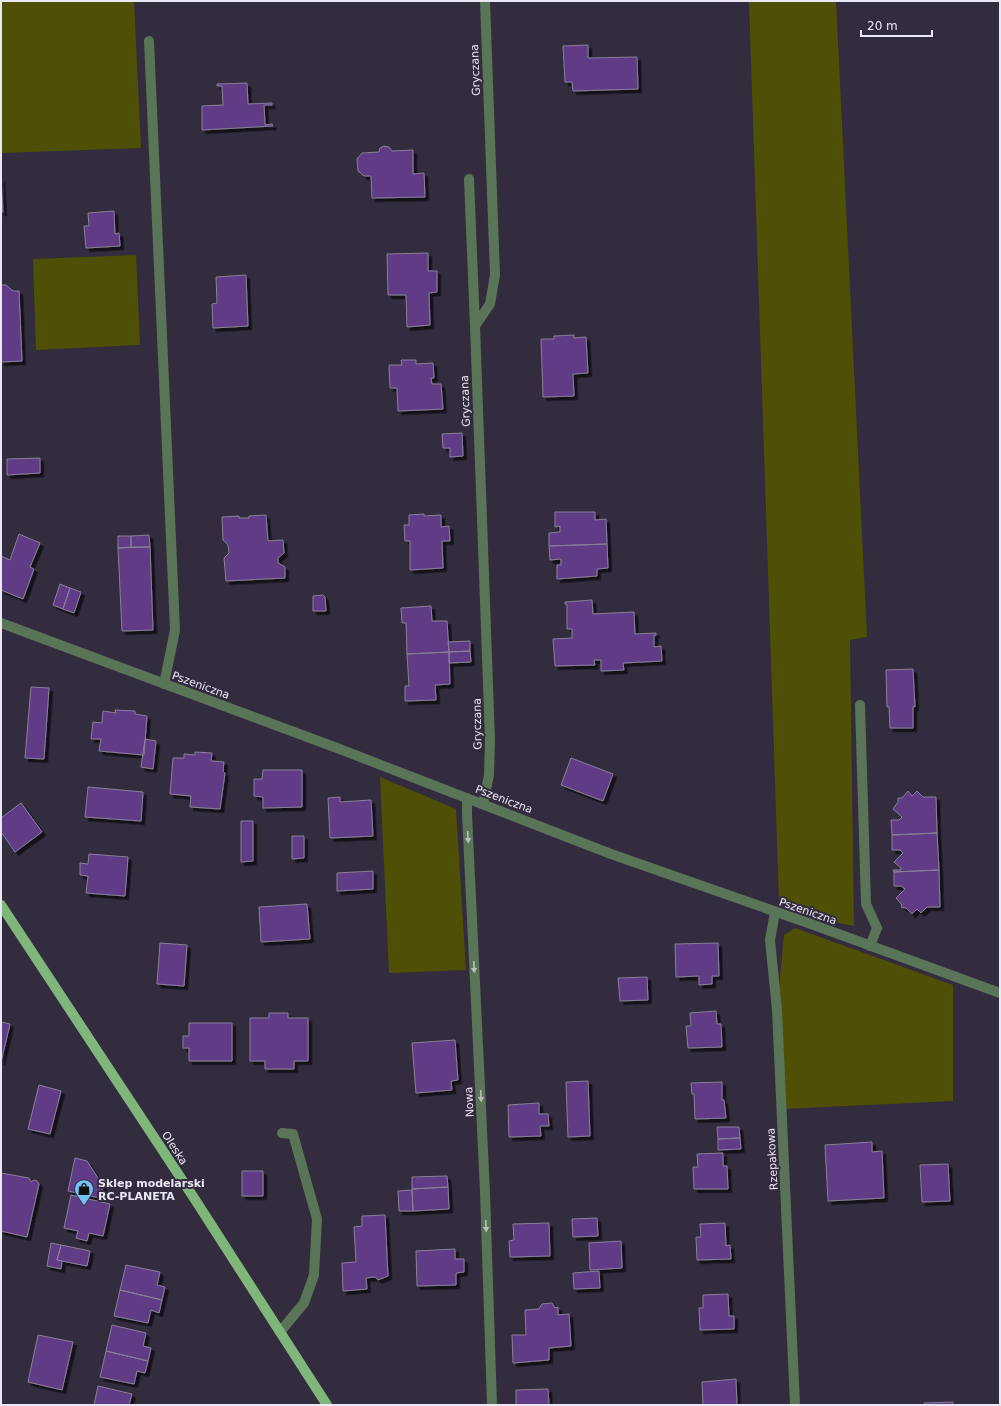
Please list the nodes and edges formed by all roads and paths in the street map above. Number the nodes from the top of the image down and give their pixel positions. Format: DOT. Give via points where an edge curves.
graph roads {
  1 [pos="485,1"];
  2 [pos="149,41"];
  3 [pos="469,179"];
  4 [pos="475,326"];
  5 [pos="1,623"];
  6 [pos="164,684"];
  7 [pos="860,705"];
  8 [pos="467,798"];
  9 [pos="483,804"];
  10 [pos="1,905"];
  11 [pos="775,912"];
  12 [pos="870,946"];
  13 [pos="1000,993"];
  14 [pos="282,1133"];
  15 [pos="280,1332"];
  16 [pos="327,1405"];
  17 [pos="492,1405"];
  18 [pos="795,1405"];
  1 -- 4 [label="street, Gryczana" via="495,275 490,304"];
  2 -- 6 [label="street" via="175,630"];
  3 -- 4 [label="street"];
  4 -- 9 [label="street, Gryczana" via="490,740 489,774"];
  5 -- 6 [label="street, Pszeniczna"];
  6 -- 8 [label="street, Pszeniczna"];
  7 -- 12 [label="street" via="866,904 876,928"];
  8 -- 9 [label="street, Pszeniczna"];
  8 -- 17 [label="street, Nowa, one-way"];
  9 -- 11 [label="street, Pszeniczna" via="611,854"];
  10 -- 15 [label="main road, Oleska"];
  11 -- 12 [label="street, Pszeniczna"];
  11 -- 18 [label="street, Rzepakowa" via="770,940 777,1010"];
  12 -- 13 [label="street, Pszeniczna"];
  14 -- 15 [label="street" via="293,1134 317,1219 314,1275 304,1303"];
  15 -- 16 [label="main road, Oleska"];
}
